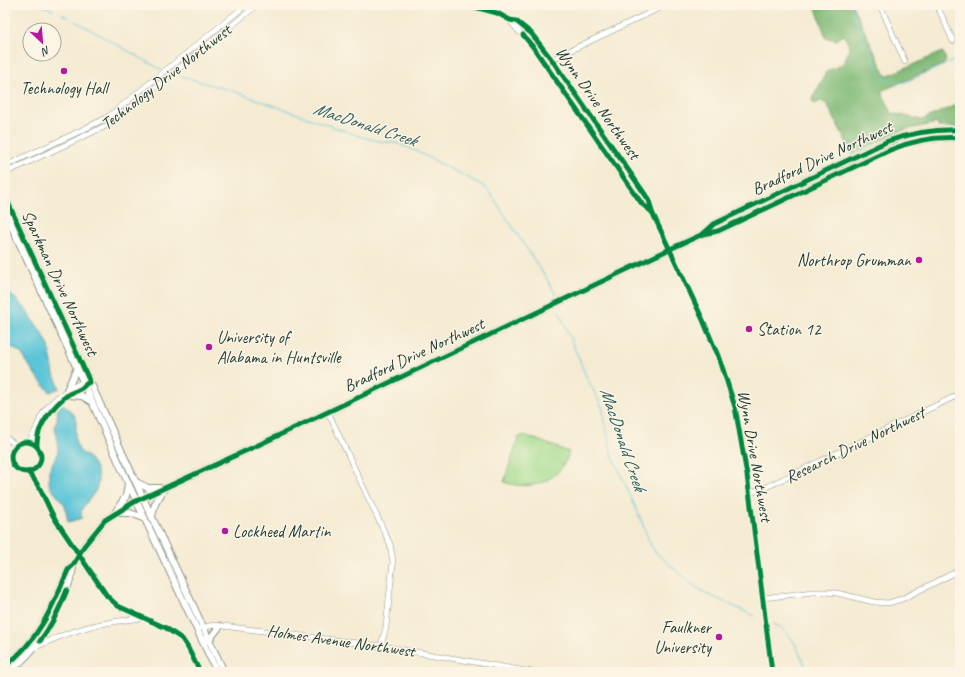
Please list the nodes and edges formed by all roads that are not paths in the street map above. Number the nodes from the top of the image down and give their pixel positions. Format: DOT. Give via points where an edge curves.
graph roads {
  1 [pos="246,5"];
  2 [pos="257,5"];
  3 [pos="467,5"];
  4 [pos="666,5"];
  5 [pos="880,5"];
  6 [pos="937,5"];
  7 [pos="510,20"];
  8 [pos="954,41"];
  9 [pos="552,60"];
  10 [pos="905,62"];
  11 [pos="544,63"];
  12 [pos="960,130"];
  13 [pos="960,138"];
  14 [pos="5,166"];
  15 [pos="5,172"];
  16 [pos="5,196"];
  17 [pos="5,212"];
  18 [pos="652,212"];
  19 [pos="703,234"];
  20 [pos="670,249"];
  21 [pos="77,368"];
  22 [pos="87,383"];
  23 [pos="68,392"];
  24 [pos="960,394"];
  25 [pos="92,402"];
  26 [pos="328,412"];
  27 [pos="5,438"];
  28 [pos="29,441"];
  29 [pos="16,445"];
  30 [pos="37,445"];
  31 [pos="12,450"];
  32 [pos="35,470"];
  33 [pos="28,472"];
  34 [pos="36,480"];
  35 [pos="136,482"];
  36 [pos="128,483"];
  37 [pos="165,488"];
  38 [pos="750,492"];
  39 [pos="140,500"];
  40 [pos="115,513"];
  41 [pos="152,516"];
  42 [pos="144,518"];
  43 [pos="74,563"];
  44 [pos="960,570"];
  45 [pos="763,598"];
  46 [pos="127,610"];
  47 [pos="144,618"];
  48 [pos="121,620"];
  49 [pos="220,626"];
  50 [pos="200,629"];
  51 [pos="208,641"];
  52 [pos="381,646"];
  53 [pos="36,647"];
  54 [pos="5,666"];
  55 [pos="9,672"];
  56 [pos="200,672"];
  57 [pos="217,672"];
  58 [pos="224,672"];
  59 [pos="532,672"];
  60 [pos="772,672"];
  1 -- 14 [label="street, Technology Drive Northwest" via="108,117"];
  2 -- 15 [label="street, Technology Drive Northwest" via="110,124"];
  3 -- 7 [label="street, Wynn Drive Northwest" via="497,13"];
  4 -- 9 [label="street"];
  5 -- 10 [label="street"];
  6 -- 8 [label="street"];
  7 -- 9 [label="street, Wynn Drive Northwest" via="516,20 531,33"];
  7 -- 11 [label="street, Wynn Drive Northwest" via="526,37"];
  9 -- 11 [label="street"];
  9 -- 18 [label="street, Wynn Drive Northwest" via="649,200"];
  11 -- 18 [label="street, Wynn Drive Northwest" via="642,204"];
  12 -- 19 [label="main road, Bradford Drive Northwest" via="925,131 888,142 714,224"];
  13 -- 19 [label="main road, Bradford Drive Northwest" via="926,139 900,145 718,231"];
  16 -- 22 [label="main road, Sparkman Drive Northwest"];
  17 -- 21 [label="main road, Sparkman Drive Northwest"];
  18 -- 20 [label="street, Wynn Drive Northwest"];
  19 -- 20 [label="main road, Bradford Drive Northwest"];
  20 -- 26 [label="main road, Bradford Drive Northwest"];
  20 -- 38 [label="street, Wynn Drive Northwest" via="720,358 729,384 740,427"];
  21 -- 22 [label="main road, Sparkman Drive Northwest"];
  21 -- 23 [label="main road"];
  22 -- 23 [label="street"];
  22 -- 25 [label="main road, Sparkman Drive Northwest"];
  22 -- 35 [label="main road, Sparkman Drive Northwest"];
  23 -- 25 [label="main road"];
  23 -- 28 [label="street" via="52,403 42,415"];
  23 -- 30 [label="street" via="45,419 36,440"];
  24 -- 38 [label="street, Research Drive Northwest" via="758,491"];
  25 -- 36 [label="main road, Sparkman Drive Northwest"];
  26 -- 37 [label="main road, Bradford Drive Northwest"];
  26 -- 52 [label="street" via="390,544 394,562 386,627"];
  27 -- 29 [label="street"];
  27 -- 31 [label="street"];
  28 -- 29 [label="street"];
  28 -- 30 [label="street"];
  29 -- 31 [label="street"];
  30 -- 32 [label="street" via="42,454 40,465"];
  31 -- 33 [label="street" via="11,462 15,468"];
  32 -- 33 [label="street"];
  32 -- 34 [label="street"];
  33 -- 34 [label="street"];
  34 -- 46 [label="street" via="47,506 107,596"];
  35 -- 37 [label="main road" via="148,488"];
  35 -- 39 [label="main road, Sparkman Drive Northwest"];
  36 -- 39 [label="main road, Sparkman Drive Northwest"];
  36 -- 40 [label="main road" via="126,496"];
  37 -- 39 [label="main road, Bradford Drive Northwest"];
  37 -- 41 [label="main road" via="155,504"];
  38 -- 45 [label="street, Wynn Drive Northwest"];
  39 -- 40 [label="main road"];
  39 -- 41 [label="main road, Sparkman Drive Northwest"];
  39 -- 42 [label="main road, Sparkman Drive Northwest"];
  40 -- 42 [label="main road" via="130,513"];
  40 -- 43 [label="main road, bridge" via="105,520"];
  41 -- 50 [label="main road, Sparkman Drive Northwest"];
  42 -- 50 [label="main road, Sparkman Drive Northwest"];
  43 -- 53 [label="main road" via="61,606"];
  43 -- 54 [label="main road" via="68,570 51,611 39,631 29,645"];
  44 -- 45 [label="street" via="888,603 825,592"];
  45 -- 60 [label="street, Wynn Drive Northwest"];
  46 -- 47 [label="street"];
  46 -- 48 [label="street"];
  47 -- 48 [label="street"];
  47 -- 56 [label="street" via="182,639"];
  48 -- 53 [label="street" via="88,626"];
  49 -- 50 [label="street, Holmes Avenue Northwest"];
  49 -- 51 [label="main road"];
  49 -- 52 [label="street, Holmes Avenue Northwest"];
  50 -- 51 [label="main road, Sparkman Drive Northwest"];
  50 -- 57 [label="main road, Sparkman Drive Northwest"];
  51 -- 58 [label="main road, Sparkman Drive Northwest"];
  52 -- 59 [label="street, Holmes Avenue Northwest"];
  53 -- 55 [label="main road"];
}
